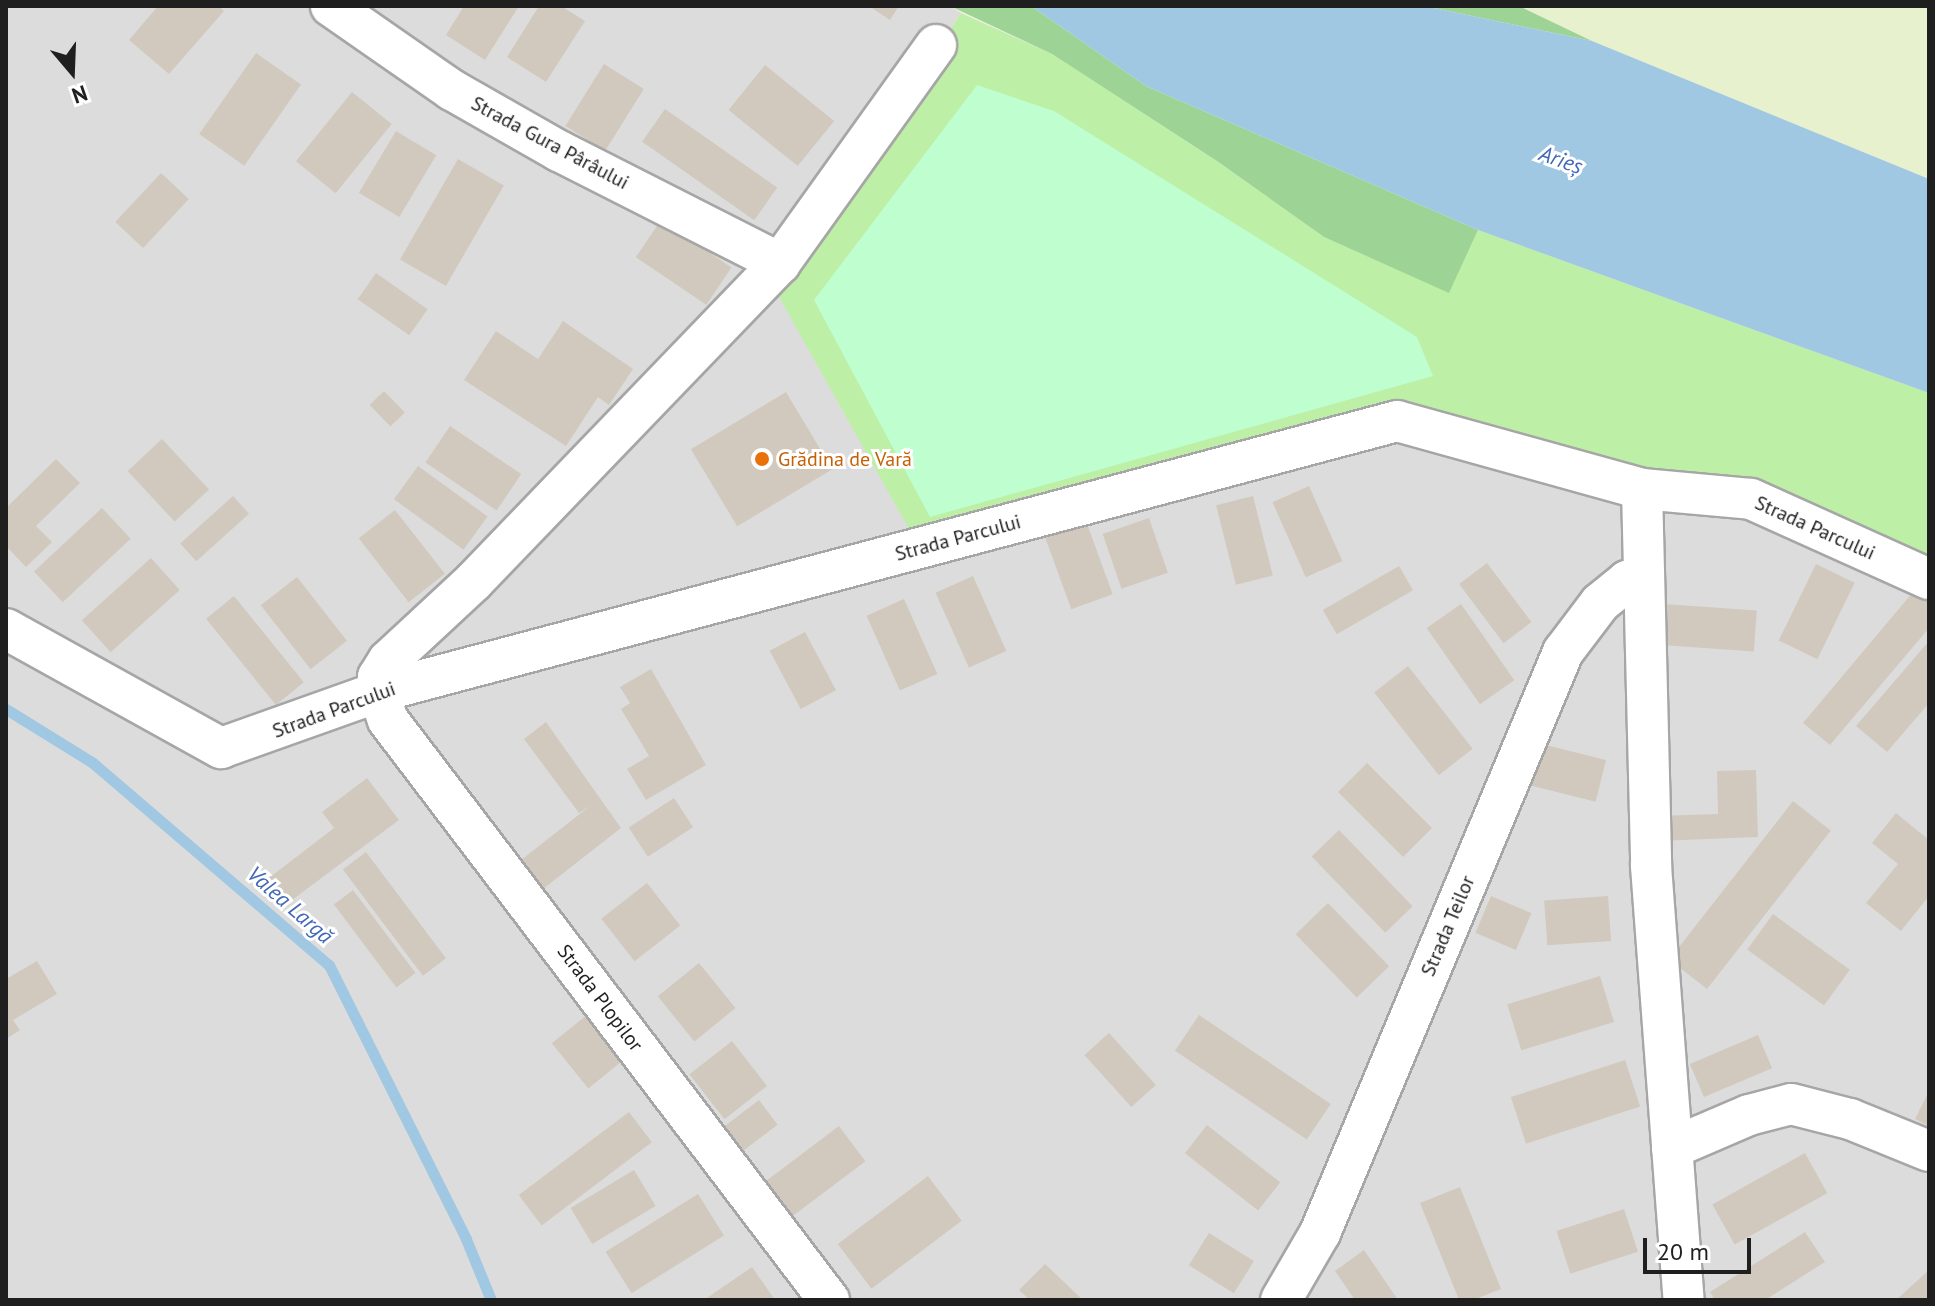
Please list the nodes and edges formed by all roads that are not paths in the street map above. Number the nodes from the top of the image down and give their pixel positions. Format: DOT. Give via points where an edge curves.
graph roads {
  1 [pos="331,6"];
  2 [pos="936,45"];
  3 [pos="780,263"];
  4 [pos="1642,489"];
  5 [pos="1643,576"];
  6 [pos="1929,579"];
  7 [pos="6,629"];
  8 [pos="378,692"];
  9 [pos="1672,1148"];
  10 [pos="1929,1151"];
  11 [pos="829,1300"];
  12 [pos="1281,1300"];
  13 [pos="1684,1300"];
  1 -- 3 [label="street, Strada Gura Pârâului" via="452,90 559,151"];
  2 -- 3 [label="street"];
  3 -- 8 [label="street" via="474,581 388,661 378,677"];
  4 -- 5 [label="street"];
  4 -- 6 [label="street, Strada Parcului" via="1751,499"];
  4 -- 8 [label="street, Strada Parcului" via="1397,421"];
  5 -- 9 [label="street" via="1651,866"];
  5 -- 12 [label="street, Strada Teilor" via="1627,581 1600,603 1563,652 1320,1233"];
  7 -- 8 [label="street, Strada Parcului" via="221,748"];
  8 -- 11 [label="street, Strada Plopilor" via="388,720"];
  9 -- 10 [label="street" via="1749,1115 1791,1104 1850,1119"];
  9 -- 13 [label="street"];
}
